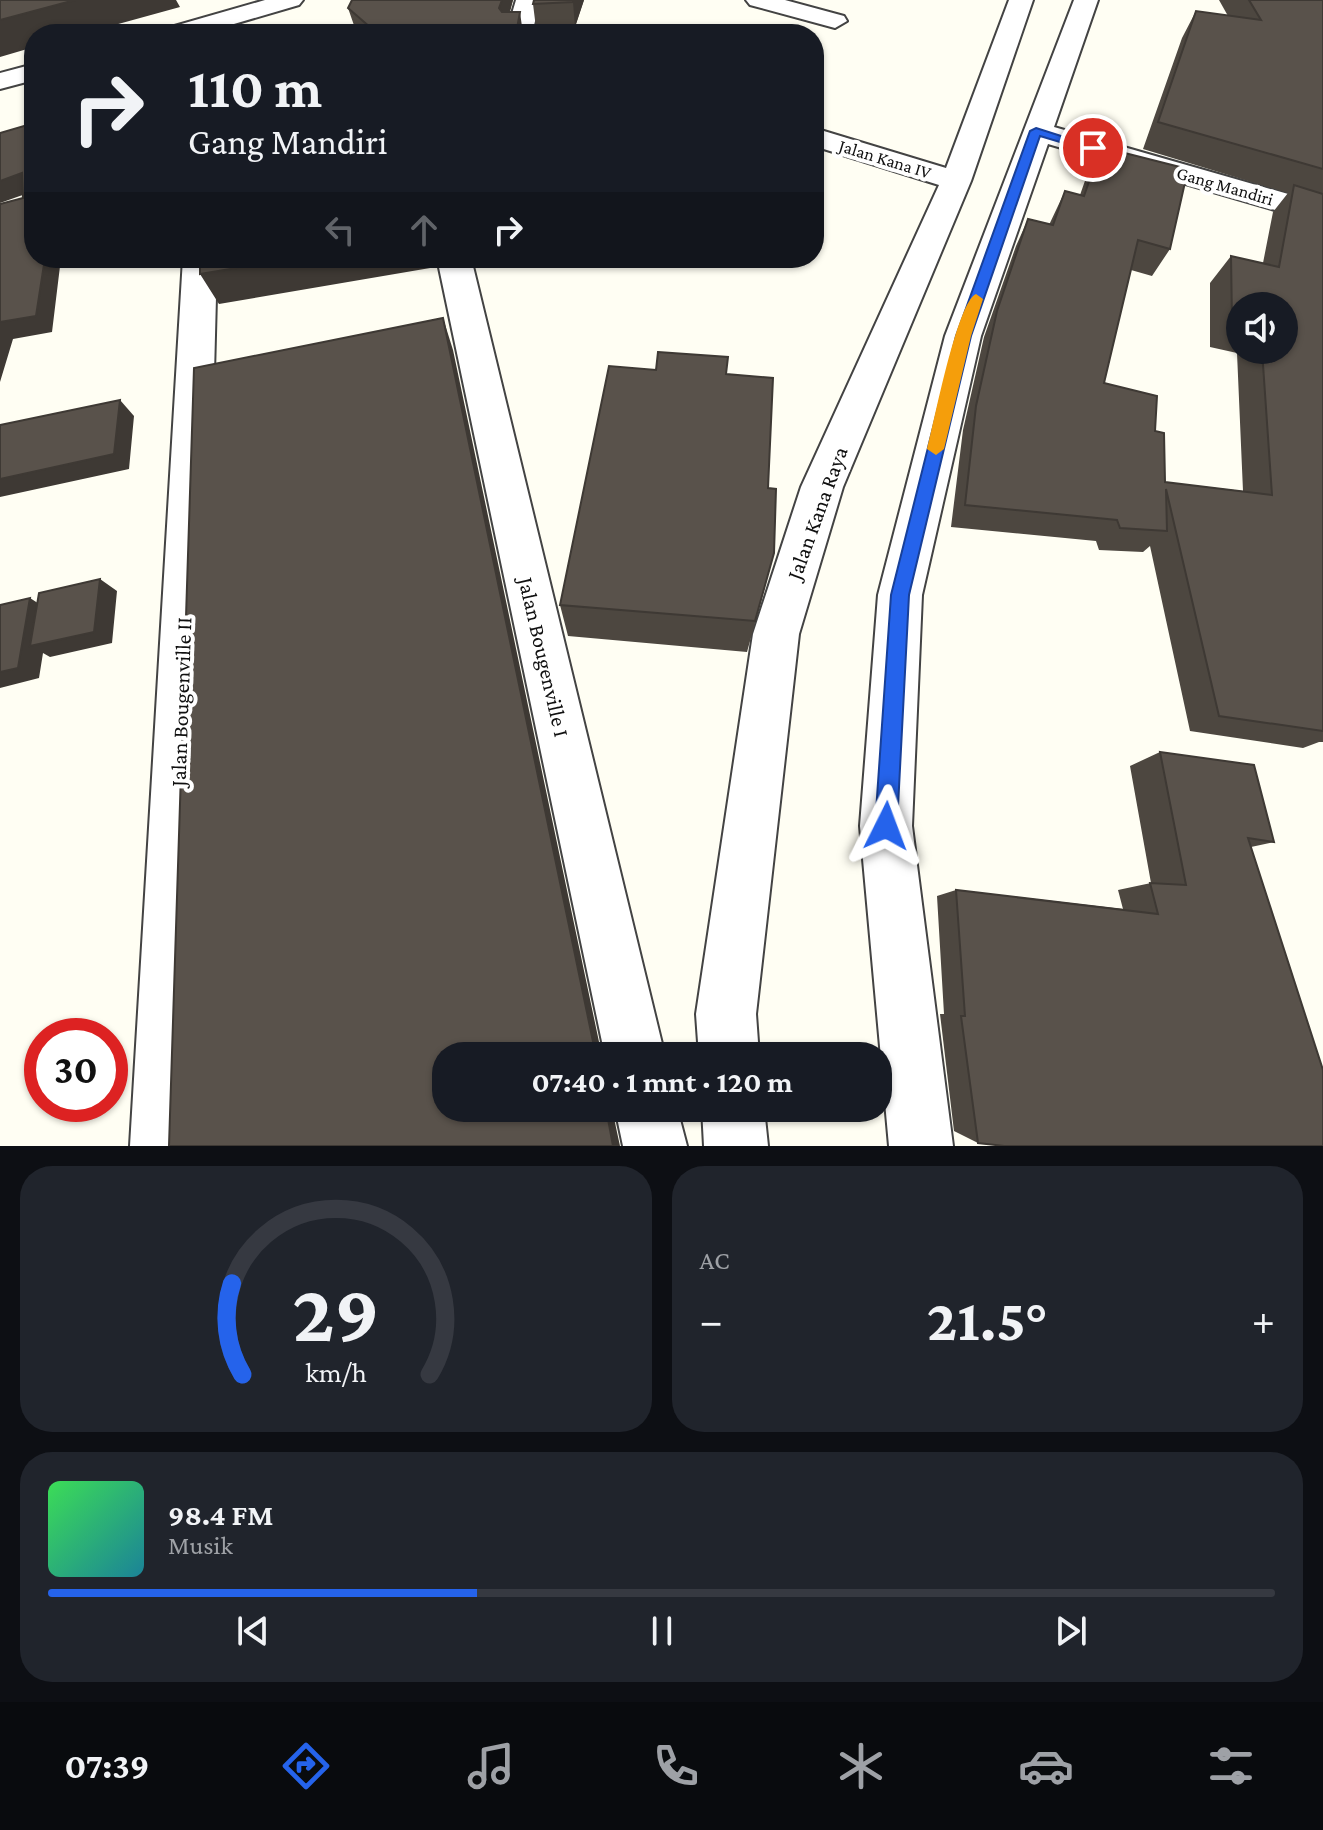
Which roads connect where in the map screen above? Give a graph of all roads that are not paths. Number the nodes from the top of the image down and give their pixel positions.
1 (291, 0) edge
2 (528, 0) edge
3 (758, 0) edge
4 (849, 0) edge
5 (1021, 0) edge
6 (1086, 0) edge
7 (208, 24) edge
8 (522, 24) edge
9 (810, 24) edge
10 (824, 30) edge
11 (24, 75) edge
12 (0, 81) edge
13 (1036, 131) junction
14 (824, 140) edge
15 (956, 181) junction
16 (1323, 214) edge
17 (200, 268) edge
18 (456, 268) edge
19 (632, 1042) edge
20 (728, 1042) edge
21 (649, 1122) edge
22 (734, 1122) edge
23 (162, 1146) edge
24 (655, 1146) edge
25 (736, 1146) edge
26 (921, 1146) edge

1 - 7 street
2 - 8 street
3 - 9 street
4 - 10 street
5 - 15 street, Jalan Kana Raya
6 - 13 street
11 - 12 street
13 - 16 street, Gang Mandiri
13 - 26 street
14 - 15 street, Jalan Kana IV
15 - 20 street, Jalan Kana Raya
17 - 23 street, Jalan Bougenville II
18 - 19 street, Jalan Bougenville I
21 - 24 street
22 - 25 street

